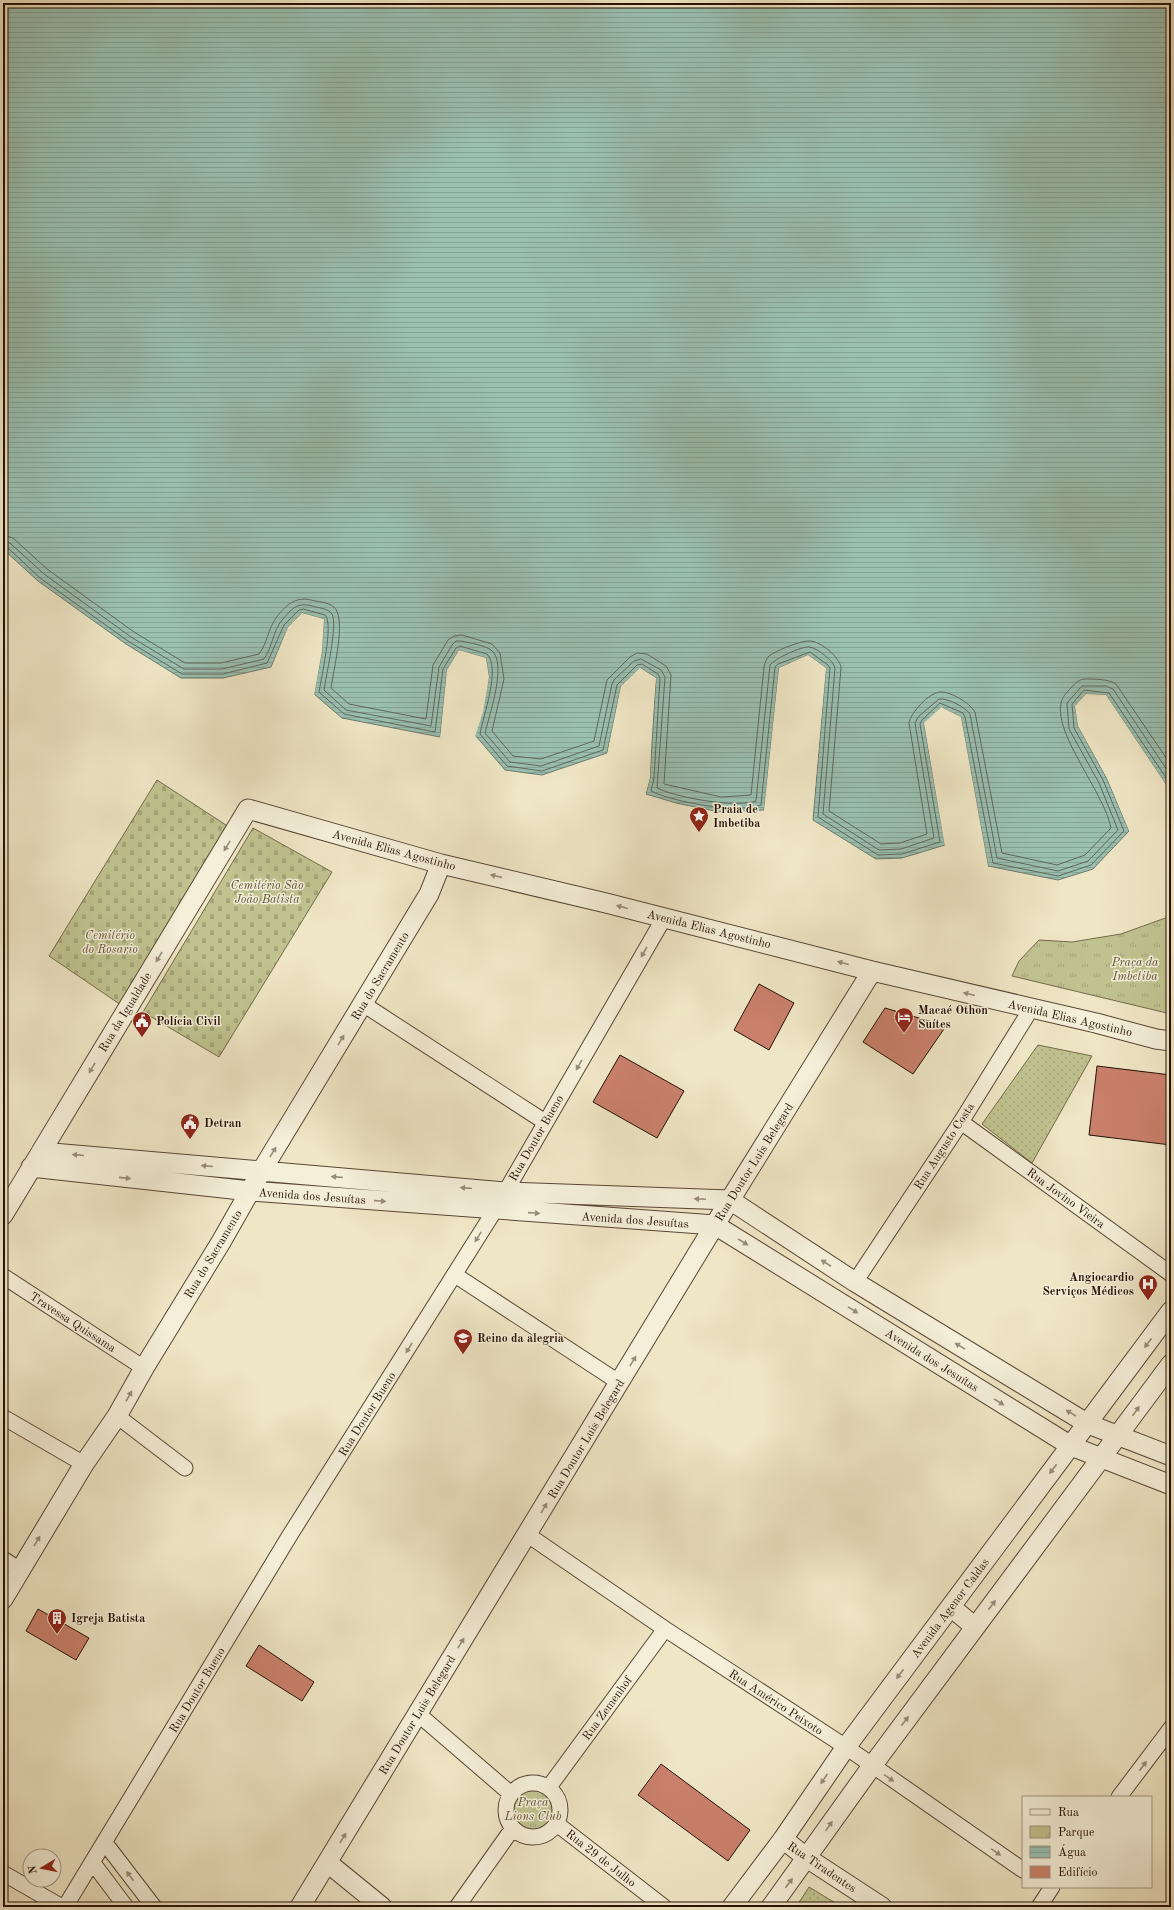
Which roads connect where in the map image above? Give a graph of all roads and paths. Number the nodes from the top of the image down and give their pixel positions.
1 (248, 809) joint
2 (441, 864) junction
3 (664, 918) junction
4 (872, 971) junction
5 (363, 1004) junction
6 (1031, 1009) junction
7 (1171, 1041) edge
8 (546, 1122) junction
9 (961, 1122) junction
10 (36, 1160) junction
11 (262, 1170) junction
12 (250, 1191) junction
13 (505, 1192) junction
14 (730, 1200) junction
15 (495, 1210) junction
16 (3, 1215) edge
17 (715, 1225) junction
18 (1171, 1274) edge
19 (455, 1275) junction
20 (3, 1276) edge
21 (855, 1282) junction
22 (1171, 1311) edge
23 (1171, 1364) edge
24 (144, 1368) junction
25 (620, 1383) junction
26 (117, 1416) junction
27 (3, 1417) edge
28 (1088, 1424) junction
29 (1119, 1435) junction
30 (1070, 1446) junction
31 (1171, 1456) edge
32 (1102, 1458) junction
33 (84, 1464) junction
34 (185, 1468) dead end
35 (1171, 1485) edge
36 (528, 1535) junction
37 (3, 1559) edge
38 (20, 1570) junction
39 (3, 1599) edge
40 (951, 1607) junction
41 (975, 1627) junction
42 (664, 1629) junction
43 (418, 1713) junction
44 (1171, 1728) edge
45 (846, 1748) junction
46 (872, 1766) junction
47 (549, 1787) junction
48 (510, 1794) junction
49 (1120, 1796) edge
50 (557, 1824) junction
51 (513, 1828) junction
52 (783, 1839) junction
53 (105, 1843) junction
54 (807, 1858) junction
55 (93, 1863) junction
56 (328, 1863) junction
57 (1022, 1869) edge
58 (3, 1873) edge
59 (1050, 1888) edge
60 (62, 1907) edge
61 (65, 1907) edge
62 (126, 1907) edge
63 (154, 1907) edge
64 (300, 1907) edge
65 (382, 1907) edge
66 (457, 1907) edge
67 (664, 1907) edge
68 (732, 1907) edge
69 (771, 1907) edge
70 (882, 1907) edge
71 (1038, 1907) edge

1 - 2 street, Avenida Elias Agostinho
1 -> 10 street, Rua da Igualdade
3 -> 2 street, Avenida Elias Agostinho
2 - 5 street, Rua do Sacramento
4 -> 3 street, Avenida Elias Agostinho
3 -> 8 street, Rua Doutor Bueno
6 -> 4 street, Avenida Elias Agostinho
4 - 14 street, Rua Doutor Luis Belegard
5 - 8 street
11 -> 5 street, Rua do Sacramento
6 - 7 street, Avenida Elias Agostinho
6 - 9 street, Rua Augusto Costa
8 - 13 street, Rua Doutor Bueno
9 - 18 street, Rua Jovino Vieira
9 - 21 street, Rua Augusto Costa
11 -> 10 street, Avenida dos Jesuítas
10 -> 12 street, Avenida dos Jesuítas
10 - 16 street, Rua da Igualdade
11 - 12 street, Rua do Sacramento
13 -> 11 street, Avenida dos Jesuítas
12 -> 15 street, Avenida dos Jesuítas
12 - 24 street, Rua do Sacramento
14 -> 13 street, Avenida dos Jesuítas
13 - 15 street, Rua Doutor Bueno
14 - 17 street, Rua Doutor Luis Belegard
21 -> 14 street
15 -> 17 street, Avenida dos Jesuítas
15 -> 19 street, Rua Doutor Bueno
25 -> 17 street, Rua Doutor Luis Belegard
17 -> 30 street, Avenida dos Jesuítas
19 - 25 street
19 -> 53 street, Rua Doutor Bueno
20 - 24 street, Travessa Quissama
28 -> 21 street
22 -> 28 street, Avenida Agenor Caldas
29 -> 23 street
26 -> 24 street, Rua do Sacramento
36 -> 25 street, Rua Doutor Luis Belegard
26 - 33 street, Rua do Sacramento
26 - 34 street
27 - 33 street
28 - 29 street
28 - 30 street, Avenida Agenor Caldas
29 - 31 street
29 - 32 street
30 - 32 street, Avenida dos Jesuítas
30 -> 40 street, Avenida Agenor Caldas
32 - 35 street, Avenida dos Jesuítas
41 -> 32 street
38 -> 33 street, Rua do Sacramento
36 - 42 street, Rua Américo Peixoto
43 -> 36 street, Rua Doutor Luis Belegard
37 - 38 street
38 - 39 street, Rua do Sacramento
40 - 41 street
40 -> 45 street, Avenida Agenor Caldas
46 -> 41 street
42 - 45 street, Rua Américo Peixoto
42 - 47 street, Rua Zemenhof
43 - 48 street
56 -> 43 street, Rua Doutor Luis Belegard
49 -> 44 street
45 - 46 street, Rua Américo Peixoto
45 -> 52 street, Avenida Agenor Caldas
54 -> 46 street
46 -> 57 street, Rua Américo Peixoto
47 - 48 street
47 - 50 street
48 - 51 street
50 - 51 street
50 - 67 street, Rua 29 de Julho
51 - 66 street
52 - 54 street, Rua Tiradentes
52 - 68 street, Avenida Agenor Caldas
53 - 55 street, Rua Doutor Bueno
63 -> 53 street
69 -> 54 street
54 - 70 street, Rua Tiradentes
55 - 61 street, Rua Doutor Bueno
55 - 62 street
56 - 64 street, Rua Doutor Luis Belegard
56 - 65 street
58 - 60 street
59 - 71 street

